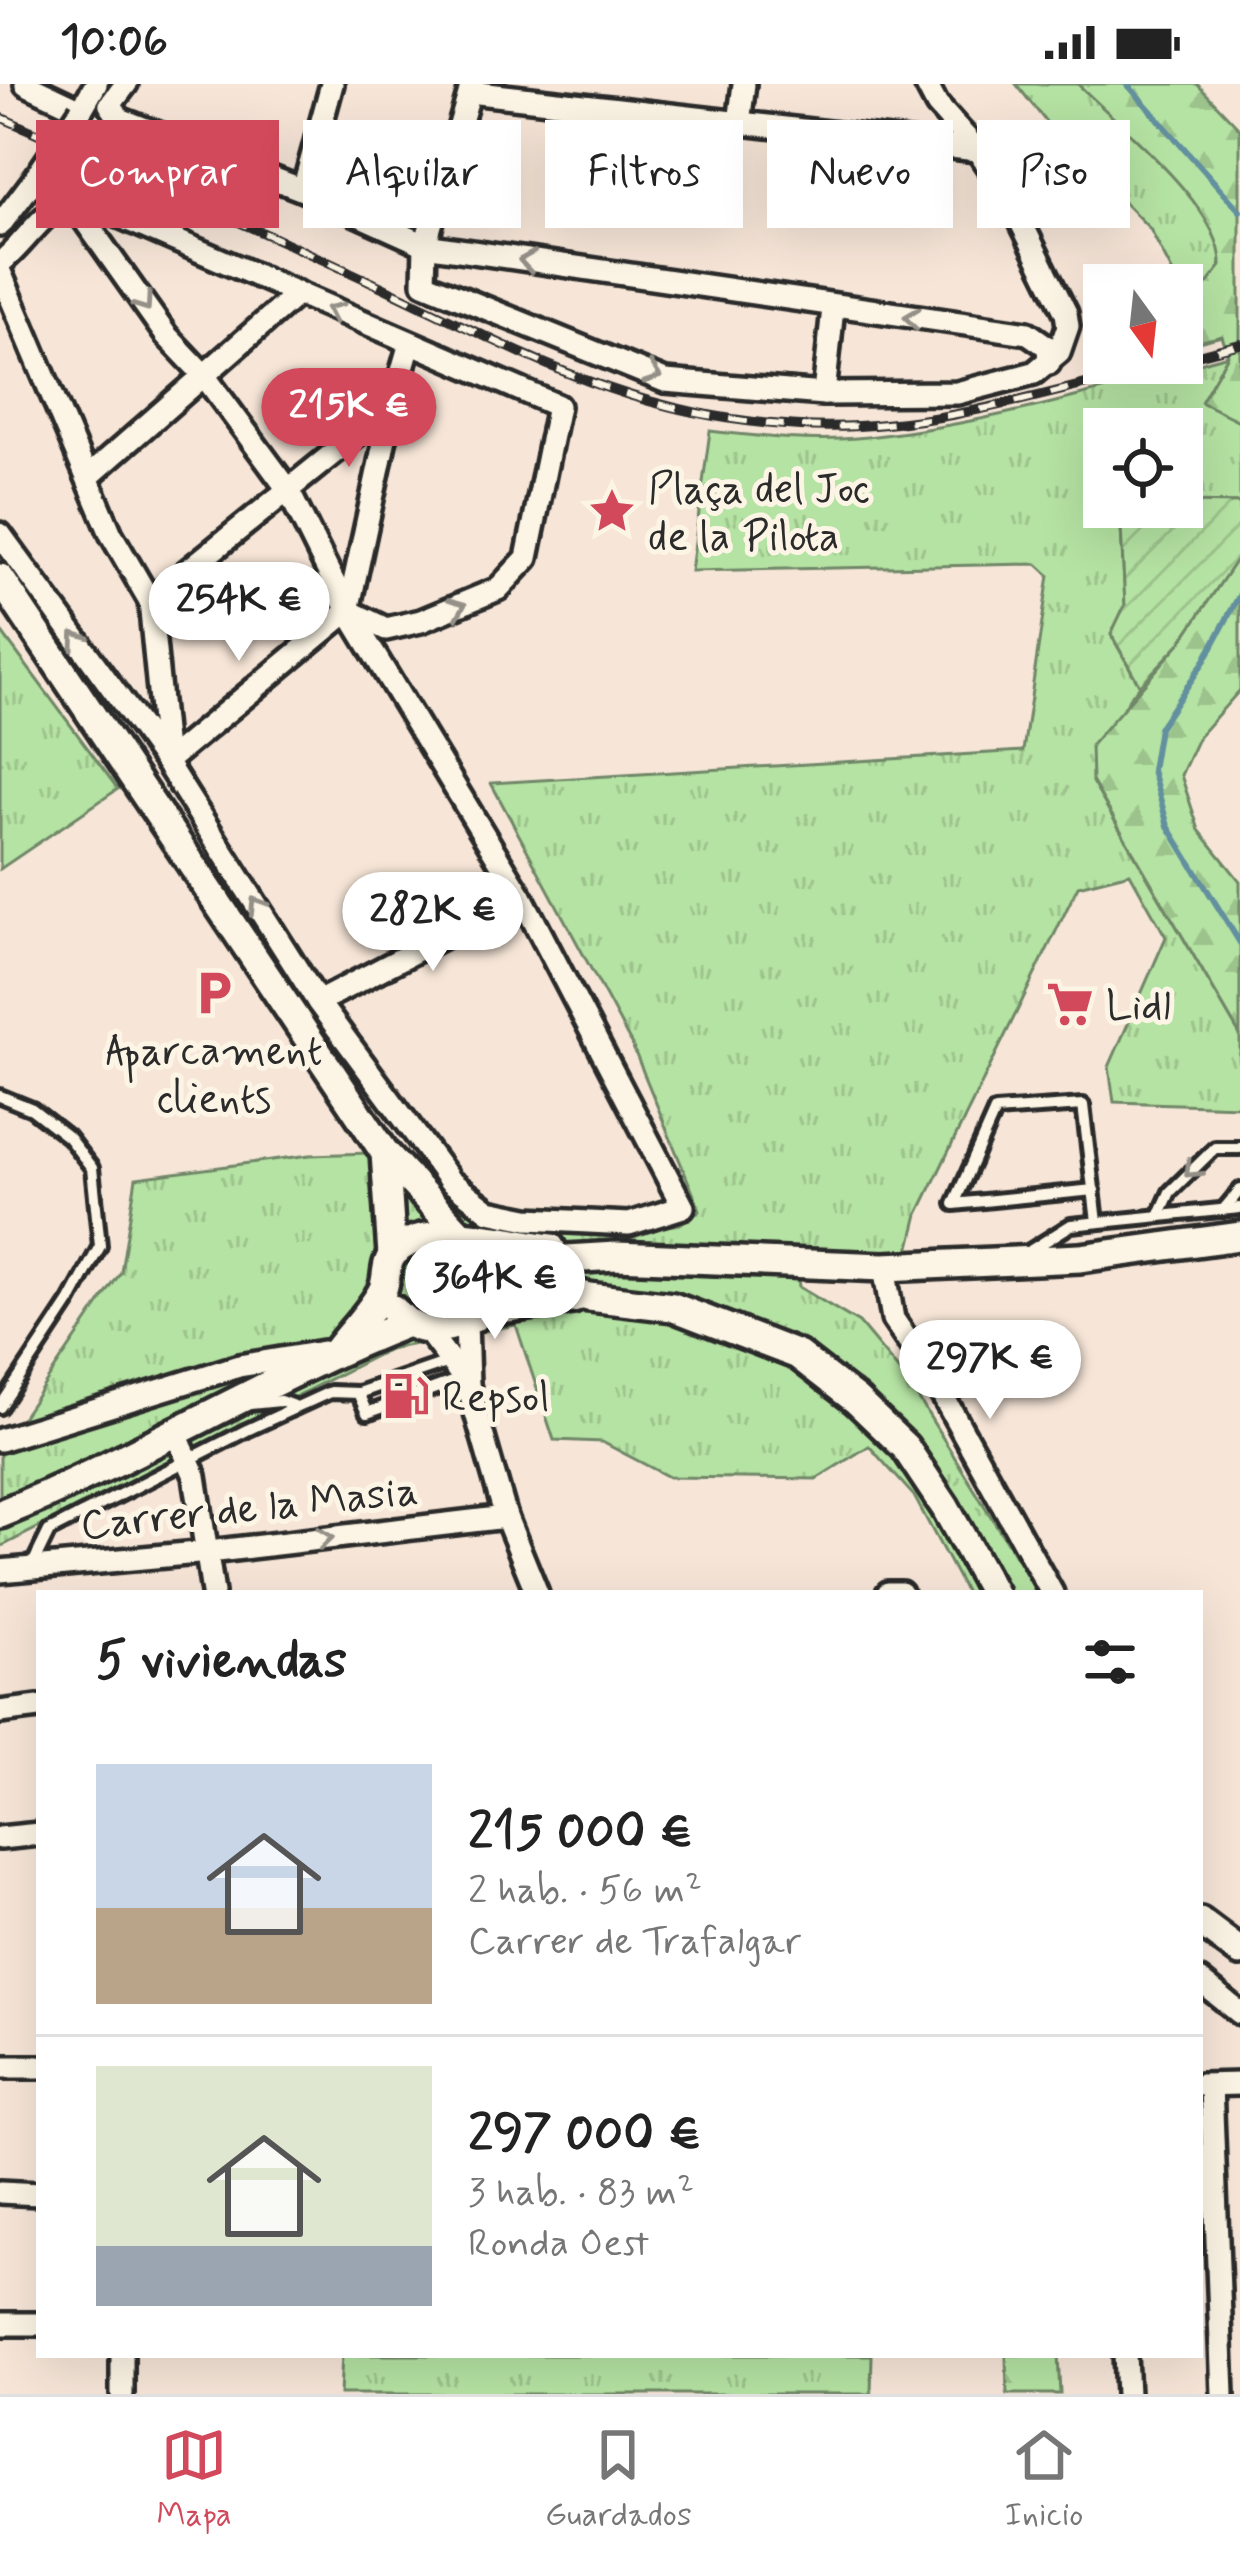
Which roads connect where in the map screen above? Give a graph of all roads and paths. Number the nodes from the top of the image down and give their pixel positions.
1 (26, 84) edge
2 (96, 84) edge
3 (126, 84) edge
4 (332, 84) edge
5 (745, 84) edge
6 (926, 84) edge
7 (471, 88) edge
8 (81, 110) junction
9 (322, 120) edge
10 (716, 120) edge
11 (739, 120) edge
12 (743, 123) edge
13 (977, 150) edge
14 (977, 151) edge
15 (303, 190) edge
16 (5, 220) edge
17 (36, 227) edge
18 (90, 228) edge
19 (151, 228) edge
20 (387, 228) edge
21 (1024, 228) edge
22 (425, 245) junction
23 (0, 248) edge
24 (0, 268) edge
25 (1054, 288) junction
26 (298, 293) junction
27 (833, 308) junction
28 (1028, 333) junction
29 (410, 343) junction
30 (1049, 363) junction
31 (203, 374) junction
32 (824, 394) junction
33 (392, 406) junction
34 (89, 476) junction
35 (287, 488) junction
36 (0, 534) edge
37 (0, 578) edge
38 (150, 601) junction
39 (348, 611) junction
40 (171, 768) junction
41 (170, 828) junction
42 (521, 896) junction
43 (318, 1002) junction
44 (0, 1096) edge
45 (394, 1105) junction
46 (366, 1120) junction
47 (1240, 1148) edge
48 (385, 1153) junction
49 (1094, 1190) junction
50 (1240, 1190) edge
51 (1240, 1208) edge
52 (1222, 1210) junction
53 (1159, 1216) junction
54 (1097, 1222) junction
55 (467, 1236) junction
56 (1240, 1236) edge
57 (392, 1255) junction
58 (616, 1256) junction
59 (1014, 1261) junction
60 (884, 1268) junction
61 (504, 1270) junction
62 (383, 1288) junction
63 (589, 1297) junction
64 (476, 1316) junction
65 (416, 1326) junction
66 (337, 1350) junction
67 (461, 1375) junction
68 (330, 1391) junction
69 (358, 1393) junction
70 (0, 1407) edge
71 (229, 1407) junction
72 (297, 1407) junction
73 (0, 1440) edge
74 (182, 1447) junction
75 (45, 1496) junction
76 (0, 1514) edge
77 (506, 1517) junction
78 (0, 1533) edge
79 (209, 1552) junction
80 (30, 1569) junction
81 (0, 1571) edge
82 (213, 1590) edge
83 (536, 1590) edge
84 (990, 1590) edge
85 (1050, 1590) edge
86 (36, 1707) edge
87 (0, 1712) edge
88 (36, 1834) edge
89 (0, 1838) edge
90 (1203, 1924) edge
91 (1240, 1952) edge
92 (1203, 1984) edge
93 (1240, 2012) edge
94 (0, 2066) edge
95 (36, 2067) edge
96 (1240, 2084) edge
97 (1206, 2086) edge
98 (0, 2192) edge
99 (36, 2194) edge
100 (0, 2324) edge
101 (36, 2324) edge
102 (122, 2358) edge
103 (1125, 2358) edge
104 (122, 2394) edge
105 (1127, 2394) edge
106 (1223, 2394) edge

1 - 8 street
2 - 8 street
3 - 15 street
4 - 9 street
5 - 11 street
6 - 13 street
7 - 10 street
7 - 22 street
8 - 16 street, bridge
12 - 14 street
16 - 23 street
17 - 24 street
18 -> 31 street
19 - 26 street
20 - 22 street
21 - 25 street
27 -> 22 street
22 -> 32 street
24 - 34 street
25 - 28 street
25 - 30 street
29 -> 26 street
26 - 31 street
28 -> 27 street
27 - 32 street
28 - 30 street
29 - 33 street
39 -> 29 street
30 - 32 street
31 - 34 street
31 - 35 street
33 - 35 street
33 - 39 street
34 - 38 street
35 - 38 street
35 - 39 street
40 -> 36 street
37 - 41 street
38 - 40 street
39 - 40 street
39 - 42 street
40 - 41 street
43 -> 40 street
41 - 46 street
42 - 43 street
42 - 45 street
43 - 45 street
44 - 70 lane
45 - 46 street
46 - 48 street
47 -> 53 lane
48 - 55 street
48 - 57 street
49 - 49 lane
49 - 54 lane
50 - 52 lane
51 - 52 lane
52 - 53 lane
53 - 54 lane
54 - 59 lane
55 - 57 street
55 - 58 street
55 - 61 street
56 - 59 street
57 - 62 street
58 - 60 street
58 - 61 street
59 - 60 street
60 - 85 street
61 - 63 street
61 - 64 street
62 - 65 street
62 - 66 street
63 - 64 street
63 - 84 street
64 - 65 street
64 - 67 street
65 - 66 street
65 - 67 street
66 - 68 lane
66 - 71 street
66 - 73 street
67 - 69 lane
67 - 69 lane
67 - 77 street
68 - 69 lane
68 - 72 lane
71 - 72 lane
71 - 74 street
72 - 74 lane
74 - 75 street
74 - 79 street
74 - 80 lane
75 - 76 street
75 - 78 street
79 -> 77 street, Carrer de la Masia
77 - 83 street
79 - 80 street, Carrer de la Masia
79 - 82 street
80 - 81 street, Carrer de la Masia
86 - 87 street
88 - 89 street
90 - 91 street
92 - 93 street
94 - 95 street
96 - 97 street
97 - 106 street
98 - 99 street
100 - 101 street
102 - 104 street
103 - 105 street

